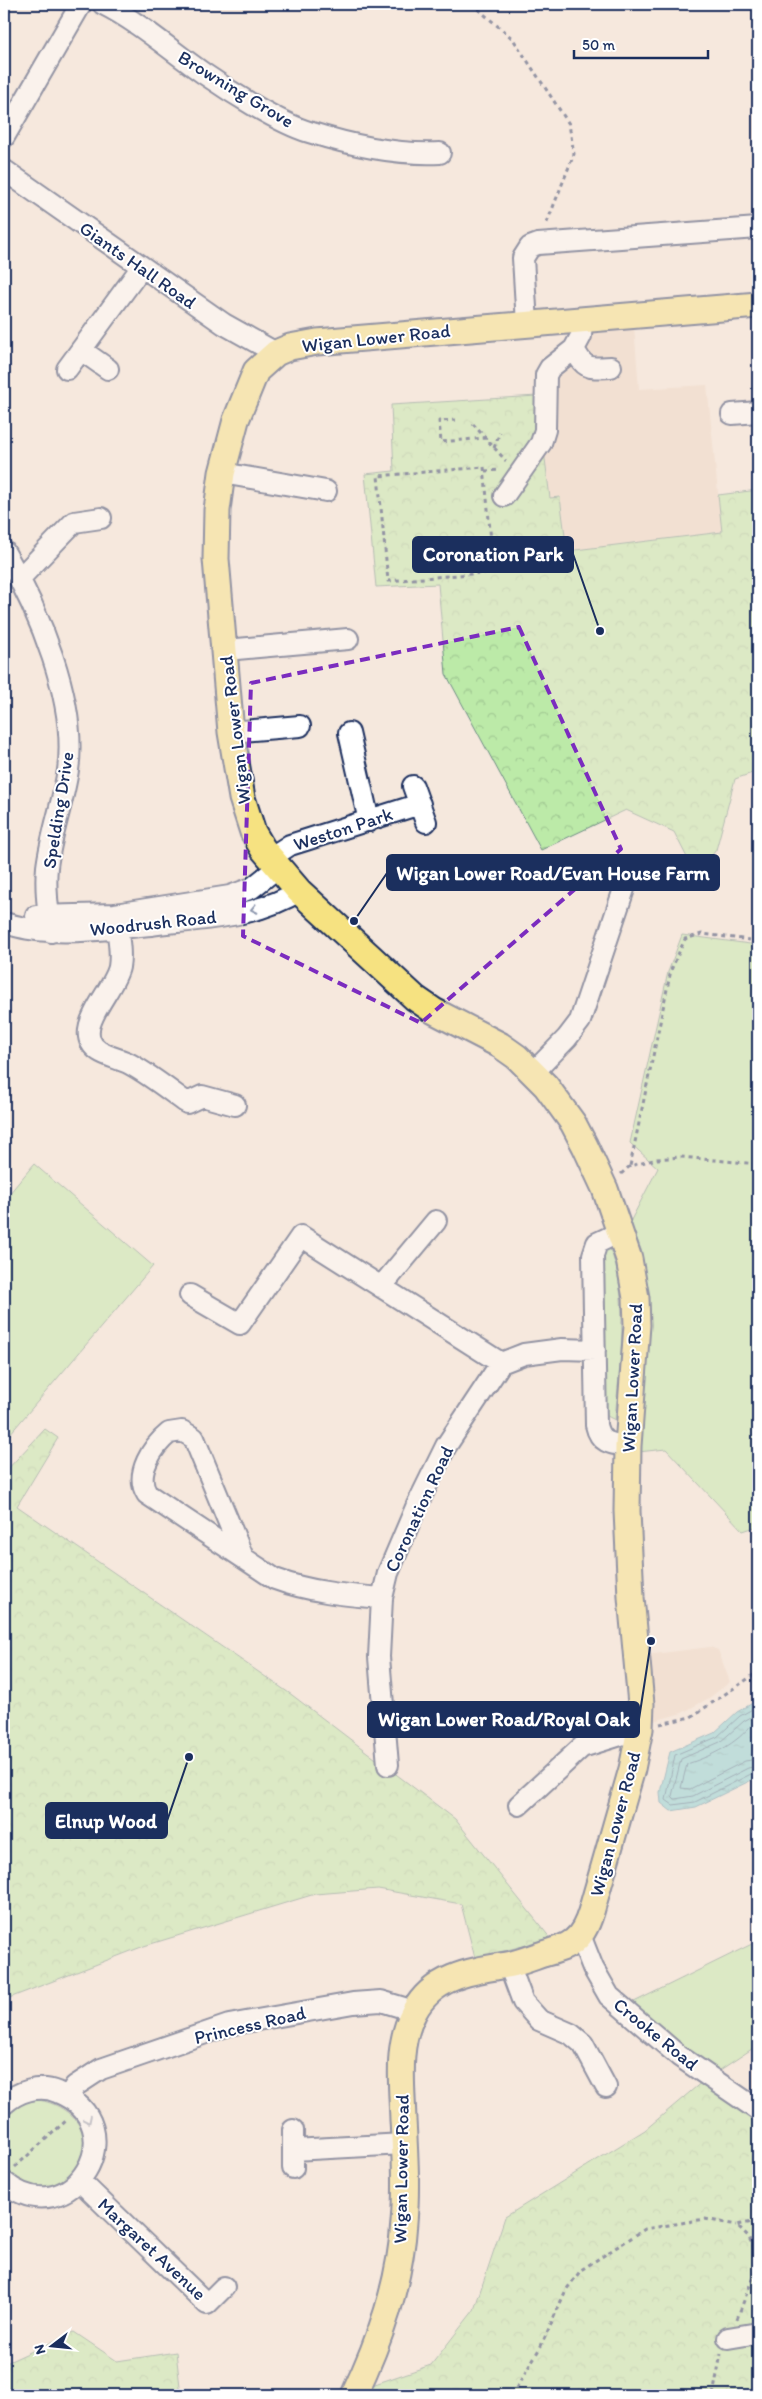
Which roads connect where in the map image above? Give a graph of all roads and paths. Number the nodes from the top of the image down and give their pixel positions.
1 (81, 4) edge
2 (472, 4) edge
3 (115, 7) edge
4 (4, 137) edge
5 (440, 152) dead end
6 (4, 170) edge
7 (758, 228) edge
8 (538, 244) junction
9 (141, 268) junction
10 (758, 305) edge
11 (582, 319) junction
12 (527, 324) junction
13 (574, 349) junction
14 (81, 350) junction
15 (276, 353) junction
16 (611, 367) dead end
17 (68, 368) dead end
18 (108, 369) dead end
19 (758, 412) edge
20 (732, 414) dead end
21 (456, 420) dead end
22 (473, 424) dead end
23 (500, 432) dead end
24 (485, 438) junction
25 (494, 448) junction
26 (507, 462) dead end
27 (222, 473) junction
28 (326, 490) dead end
29 (504, 496) dead end
30 (101, 518) dead end
31 (4, 551) edge
32 (494, 572) joint
33 (20, 578) junction
34 (348, 639) dead end
35 (226, 650) junction
36 (300, 726) dead end
37 (231, 732) junction
38 (350, 733) dead end
39 (420, 804) dead end
40 (369, 821) junction
41 (273, 863) junction
42 (299, 891) junction
43 (615, 896) dead end
44 (4, 916) edge
45 (116, 921) junction
46 (4, 923) edge
47 (50, 924) junction
48 (758, 941) edge
49 (534, 1072) junction
50 (235, 1105) dead end
51 (758, 1164) edge
52 (436, 1221) dead end
53 (620, 1232) junction
54 (381, 1287) junction
55 (190, 1295) dead end
56 (596, 1350) junction
57 (501, 1363) junction
58 (628, 1446) junction
59 (243, 1557) junction
60 (382, 1598) junction
61 (758, 1672) edge
62 (640, 1729) junction
63 (388, 1765) dead end
64 (520, 1805) dead end
65 (580, 1934) junction
66 (509, 1964) junction
67 (414, 2011) junction
68 (606, 2088) dead end
69 (75, 2102) junction
70 (4, 2104) edge
71 (758, 2110) edge
72 (404, 2144) junction
73 (293, 2149) dead end
74 (80, 2181) junction
75 (7, 2185) edge
76 (758, 2221) edge
77 (737, 2225) junction
78 (758, 2255) edge
79 (224, 2287) dead end
80 (758, 2333) edge
81 (728, 2338) dead end
82 (354, 2395) edge
83 (512, 2395) edge

1 - 4 street
2 - 8 path
3 - 5 street, Browning Grove
6 - 9 street, Giants Hall Road
7 - 8 street
8 - 12 street
9 - 14 street
9 - 15 street, Giants Hall Road
10 - 11 main road, Wigan Lower Road
11 - 12 main road, Wigan Lower Road
11 - 13 street
12 - 15 main road, Wigan Lower Road
13 - 16 street
13 - 29 street
14 - 17 street
14 - 18 street
15 - 27 main road, Wigan Lower Road
19 - 20 street
21 - 24 path
22 - 24 path
23 - 25 path
24 - 25 path
25 - 26 path
27 - 28 street
27 - 35 main road, Wigan Lower Road
30 - 33 street
31 - 33 street, Spelding Drive
32 - 32 path
33 - 47 street, Spelding Drive
34 - 35 street
35 - 37 main road, Wigan Lower Road
36 - 37 street
37 - 41 main road, Wigan Lower Road
38 - 40 street
39 - 40 street, Weston Park
40 - 41 street, Weston Park
41 - 42 main road, Wigan Lower Road
41 - 45 street, Woodrush Road
42 -> 45 street, Woodrush Road
42 - 49 main road, Wigan Lower Road
43 - 49 street
44 - 47 street, Woodrush Road
45 - 47 street, Woodrush Road
45 - 50 street
46 - 47 street, Woodrush Road
48 - 51 path
49 - 53 main road, Wigan Lower Road
52 - 54 street
53 - 56 street
53 - 58 main road, Wigan Lower Road
54 - 55 street
54 - 57 street
56 - 57 street
56 - 58 street
57 - 60 street, Coronation Road
58 - 62 main road, Wigan Lower Road
59 - 59 street
59 - 60 street
60 - 63 street, Coronation Road
61 - 62 path
62 - 64 street
62 - 65 main road, Wigan Lower Road
65 - 66 main road, Wigan Lower Road
65 - 71 street, Crooke Road
66 - 67 main road, Wigan Lower Road
66 - 68 street
67 - 69 street, Princess Road
67 - 72 main road, Wigan Lower Road
69 - 70 street
69 -> 74 street
69 - 75 path
72 - 73 street
72 - 82 main road, Wigan Lower Road
74 - 75 street
74 - 79 street, Margaret Avenue
76 - 77 path
77 - 78 path
77 - 83 path
80 - 81 street

